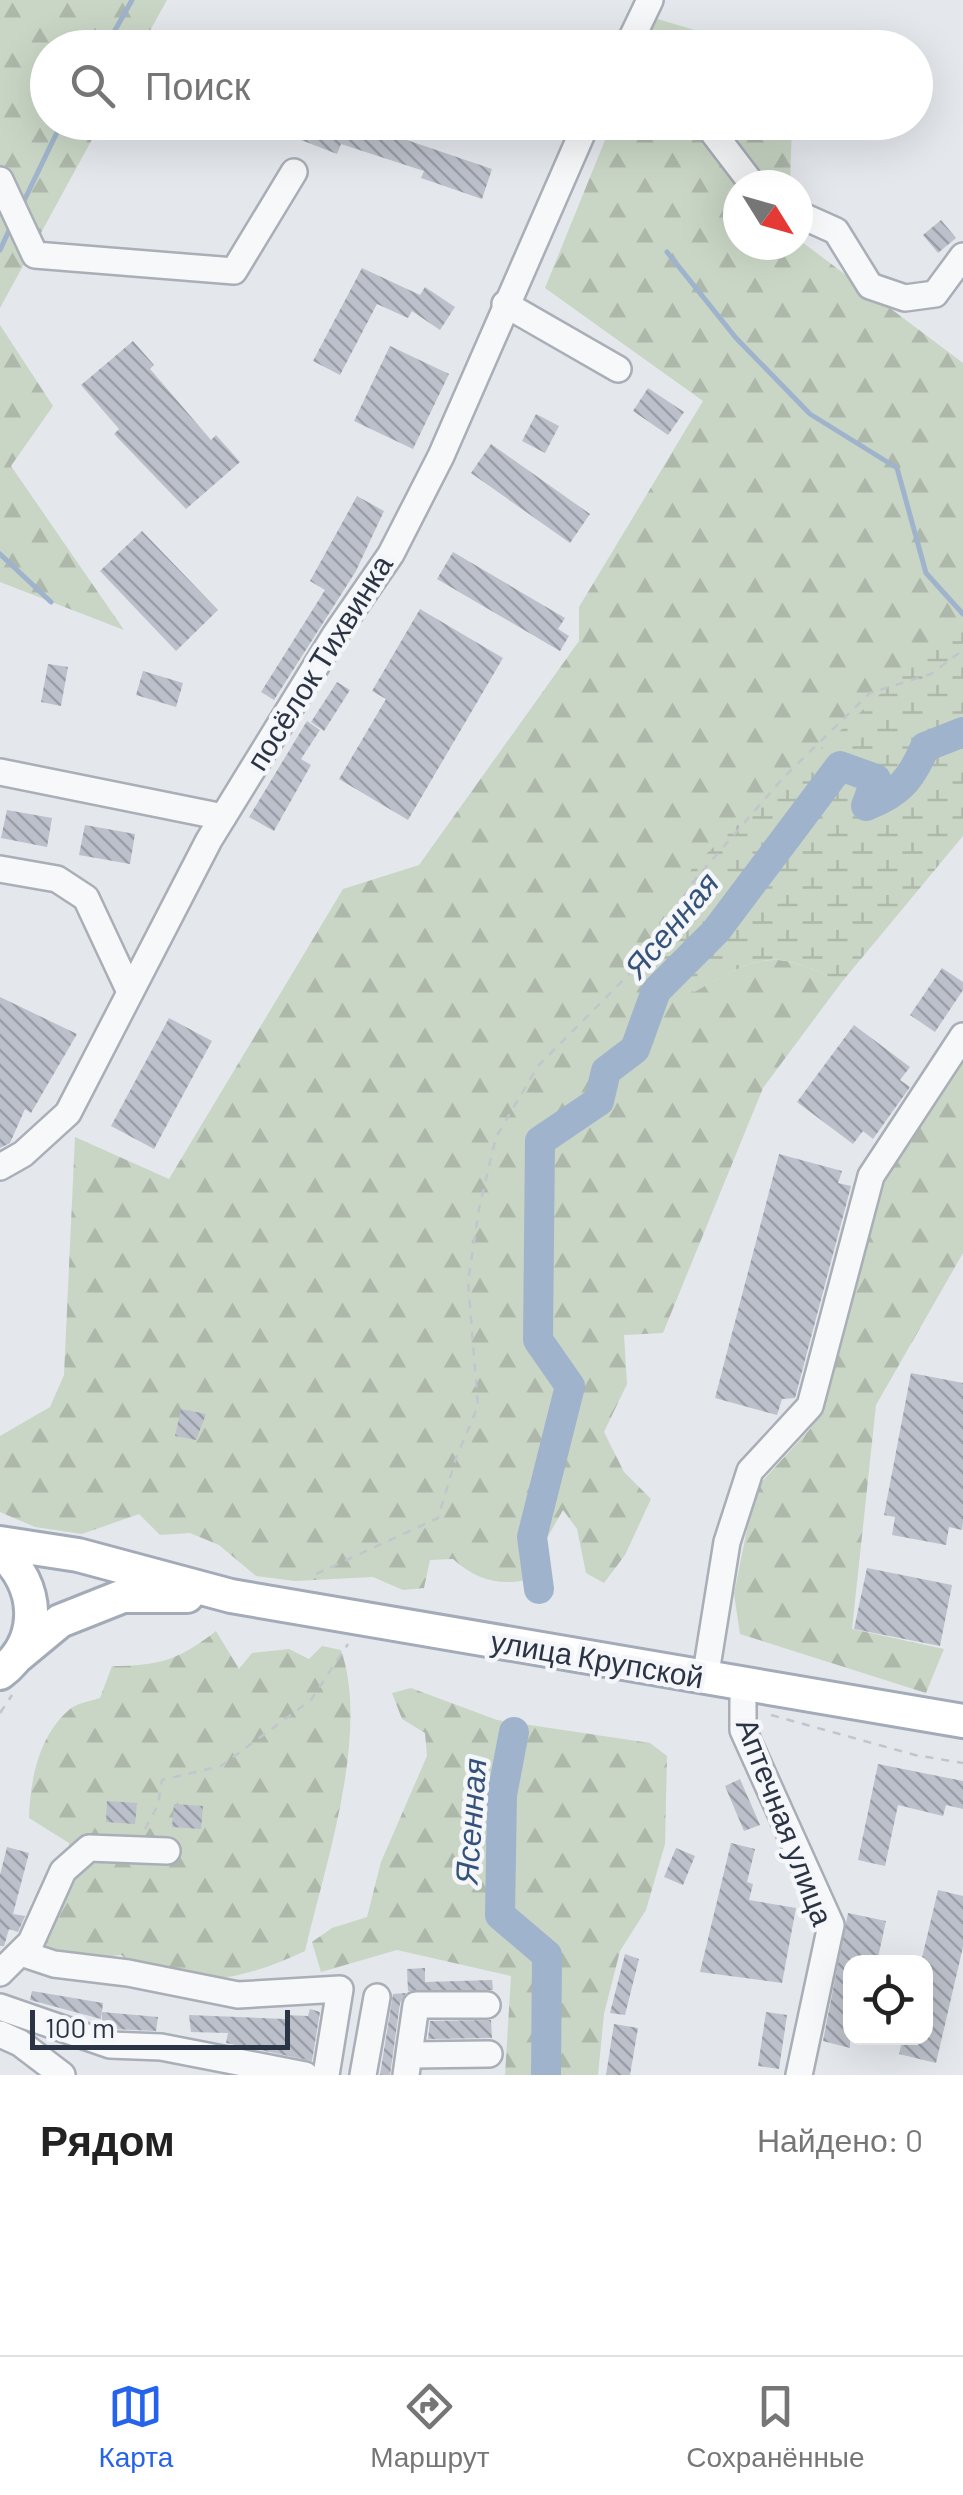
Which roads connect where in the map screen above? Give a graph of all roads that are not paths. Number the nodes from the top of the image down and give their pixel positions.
1 (650, 0) edge
2 (636, 30) edge
3 (579, 140) edge
4 (719, 140) edge
5 (742, 170) edge
6 (294, 172) dead end
7 (0, 180) edge
8 (813, 221) edge
9 (963, 256) edge
10 (505, 304) junction
11 (618, 369) dead end
12 (0, 772) edge
13 (223, 817) junction
14 (0, 868) edge
15 (130, 992) junction
16 (963, 1036) edge
17 (0, 1167) edge
18 (0, 1544) edge
19 (0, 1551) edge
20 (231, 1596) junction
21 (13, 1671) edge
22 (705, 1679) junction
23 (742, 1696) junction
24 (963, 1721) edge
25 (166, 1851) dead end
26 (20, 1953) junction
27 (0, 1973) edge
28 (377, 1997) dead end
29 (487, 2004) dead end
30 (0, 2007) edge
31 (0, 2034) edge
32 (490, 2054) dead end
33 (183, 2064) edge
34 (408, 2065) edge
35 (218, 2068) edge
36 (807, 2071) edge
37 (269, 2073) edge
38 (62, 2075) edge
39 (305, 2075) edge
40 (326, 2075) edge
41 (363, 2075) edge

1 - 2 street
3 - 10 street, посёлок Тихвинка
4 - 5 street
6 - 7 street
8 - 9 street
10 - 11 street
10 - 13 street, посёлок Тихвинка
12 - 13 street
13 - 15 street, посёлок Тихвинка
14 - 15 street
15 - 17 street, посёлок Тихвинка
16 - 22 street
18 - 20 main road, улица Крупской
19 - 21 main road
20 - 21 main road, улица Крупской
20 - 22 main road, улица Крупской
22 - 23 main road, улица Крупской
23 - 24 main road, улица Крупской
23 - 36 street, Аптечная улица
25 - 26 street
26 - 27 street
26 - 40 street
28 - 41 street
29 - 34 street
30 - 33 street
31 - 38 street
32 - 34 street
33 - 35 street
35 - 37 street
37 - 39 street

